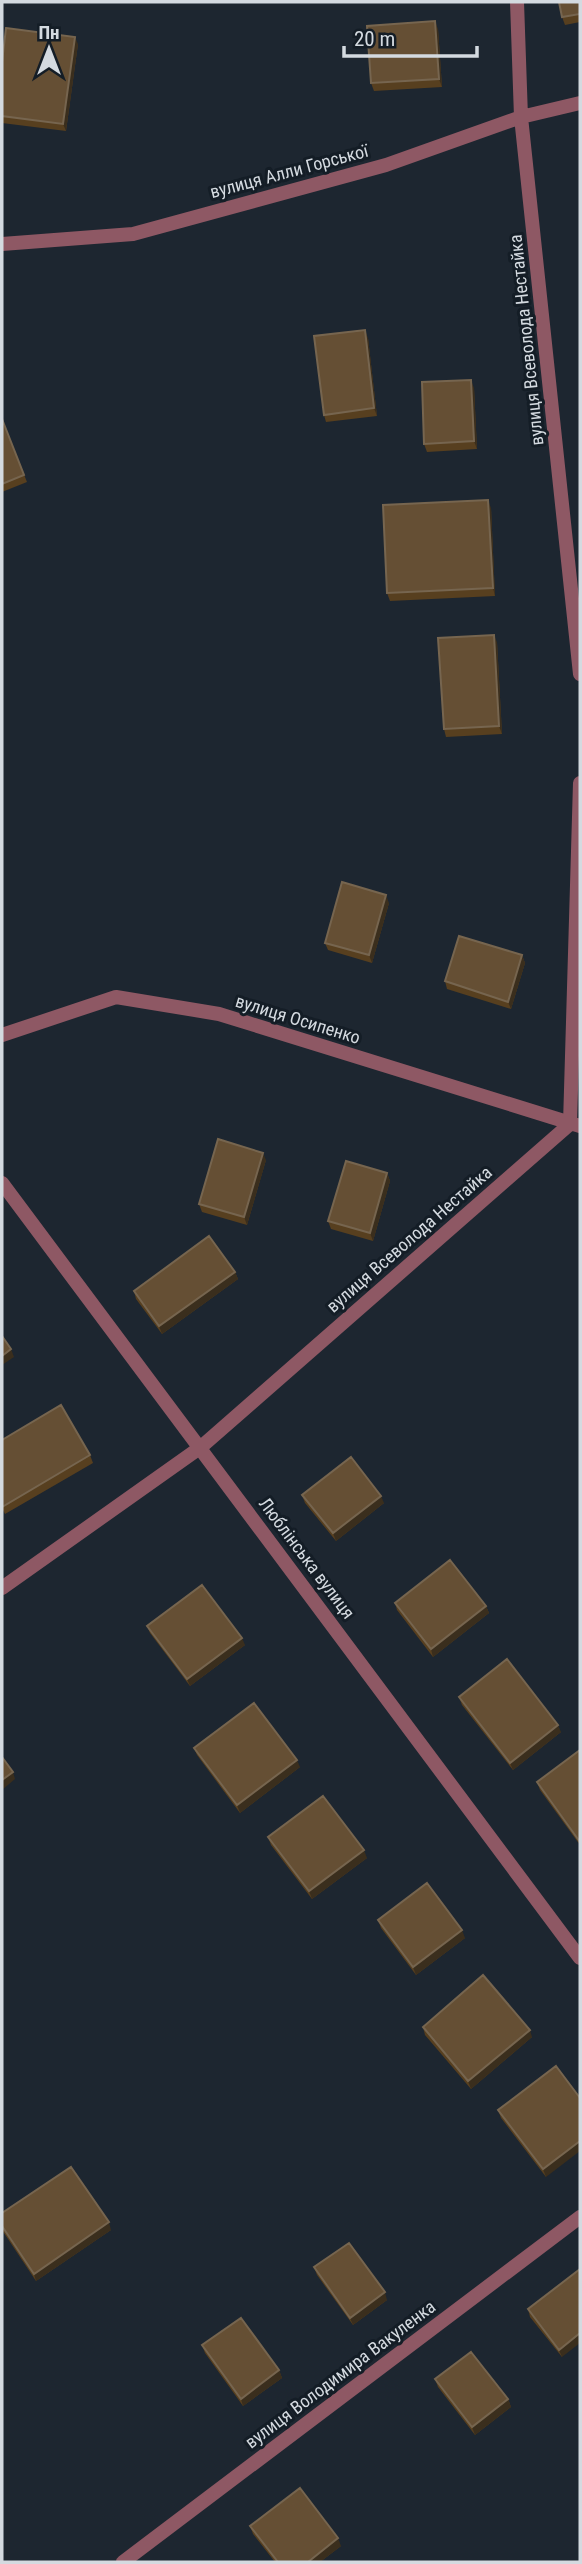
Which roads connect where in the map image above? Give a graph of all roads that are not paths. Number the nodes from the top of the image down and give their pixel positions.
1 (517, 2) edge
2 (580, 103) edge
3 (521, 117) junction
4 (2, 244) edge
5 (580, 674) edge
6 (580, 783) edge
7 (2, 1035) edge
8 (575, 1125) edge
9 (2, 1183) edge
10 (201, 1447) junction
11 (2, 1588) edge
12 (580, 1958) edge
13 (580, 2217) edge
14 (123, 2562) edge

1 - 3 street, вулиця Всеволода Нестайка
2 - 3 street, вулиця Алли Горської
3 - 4 street, вулиця Алли Горської
3 - 5 street, вулиця Всеволода Нестайка
6 - 8 street
7 - 8 street, вулиця Осипенко
8 - 10 street, вулиця Всеволода Нестайка
9 - 10 street, Люблінська вулиця
10 - 11 street, вулиця Всеволода Нестайка
10 - 12 street, Люблінська вулиця
13 - 14 street, вулиця Володимира Вакуленка

